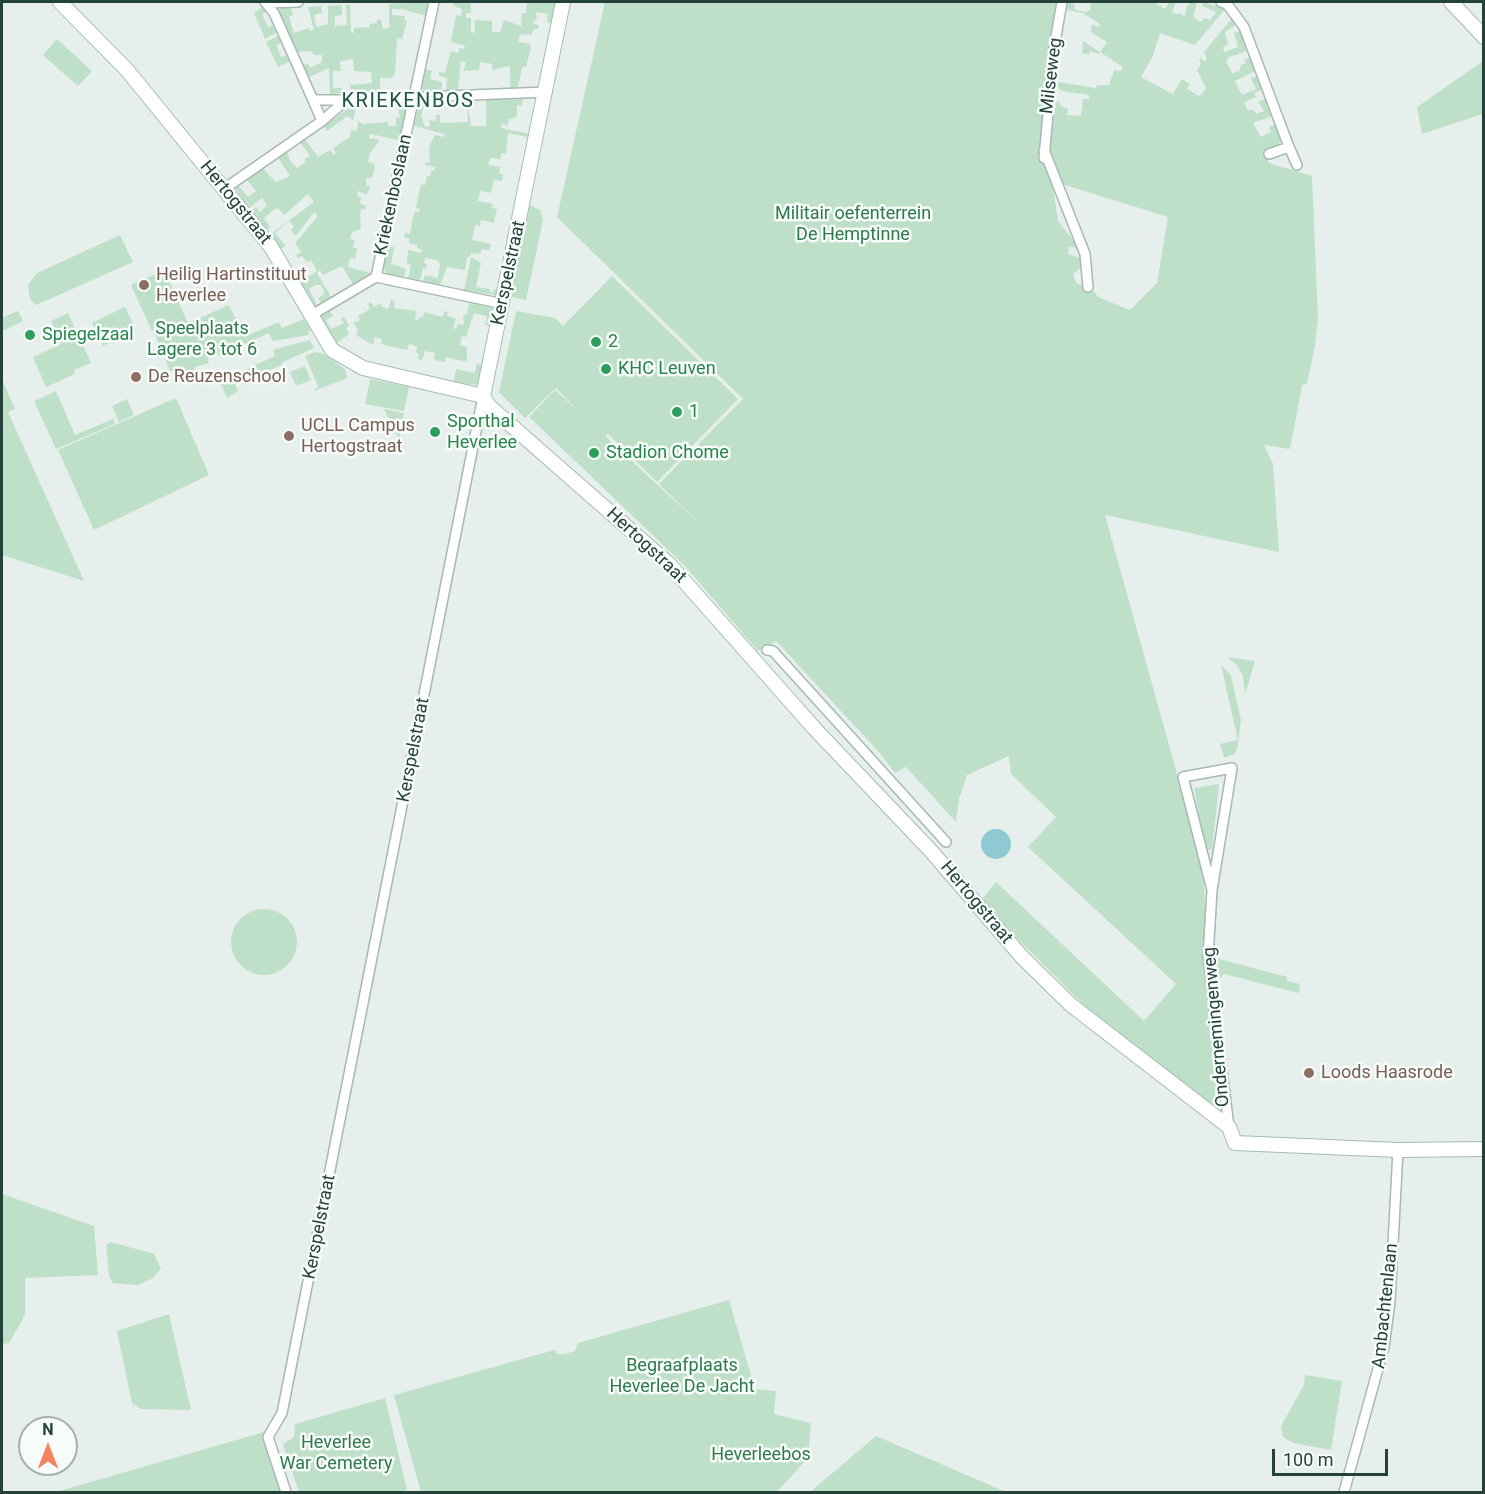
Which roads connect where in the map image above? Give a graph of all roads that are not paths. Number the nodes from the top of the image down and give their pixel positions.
1 (60, 2) edge
2 (267, 2) edge
3 (298, 2) edge
4 (435, 2) edge
5 (563, 2) edge
6 (1062, 2) edge
7 (1221, 2) edge
8 (1451, 2) edge
9 (1484, 37) edge
10 (547, 92) junction
11 (415, 97) junction
12 (313, 100) junction
13 (346, 100) junction
14 (322, 121) junction
15 (1290, 147) junction
16 (1269, 154) dead end
17 (1297, 165) dead end
18 (224, 189) junction
19 (376, 277) junction
20 (1088, 287) dead end
21 (502, 304) junction
22 (310, 316) junction
23 (483, 396) junction
24 (766, 650) dead end
25 (946, 842) dead end
26 (1212, 890) junction
27 (1229, 1126) junction
28 (1484, 1149) edge
29 (1398, 1150) junction
30 (286, 1492) edge
31 (1344, 1492) edge

1 - 18 street, Hertogstraat
2 - 3 street
2 - 12 street
4 - 11 street, Kriekenboslaan
5 - 10 street, Kerspelstraat
6 - 20 street, Milseweg
7 - 15 street
8 - 9 street
10 - 11 street
10 - 21 street, Kerspelstraat
11 - 13 street
11 - 19 street, Kriekenboslaan
12 - 13 street
12 - 14 street
13 - 14 street
14 - 18 street
15 - 16 street
15 - 17 street
18 - 22 street, Hertogstraat
19 - 21 street
19 - 22 street, Kriekenboslaan
21 - 23 street, Kerspelstraat
22 - 23 street, Hertogstraat
23 - 27 street, Hertogstraat
23 - 30 street, Kerspelstraat
24 - 25 street
26 - 26 street, Ondernemingenweg
26 - 27 street, Ondernemingenweg
27 - 29 street
28 - 29 street
29 - 31 street, Ambachtenlaan

